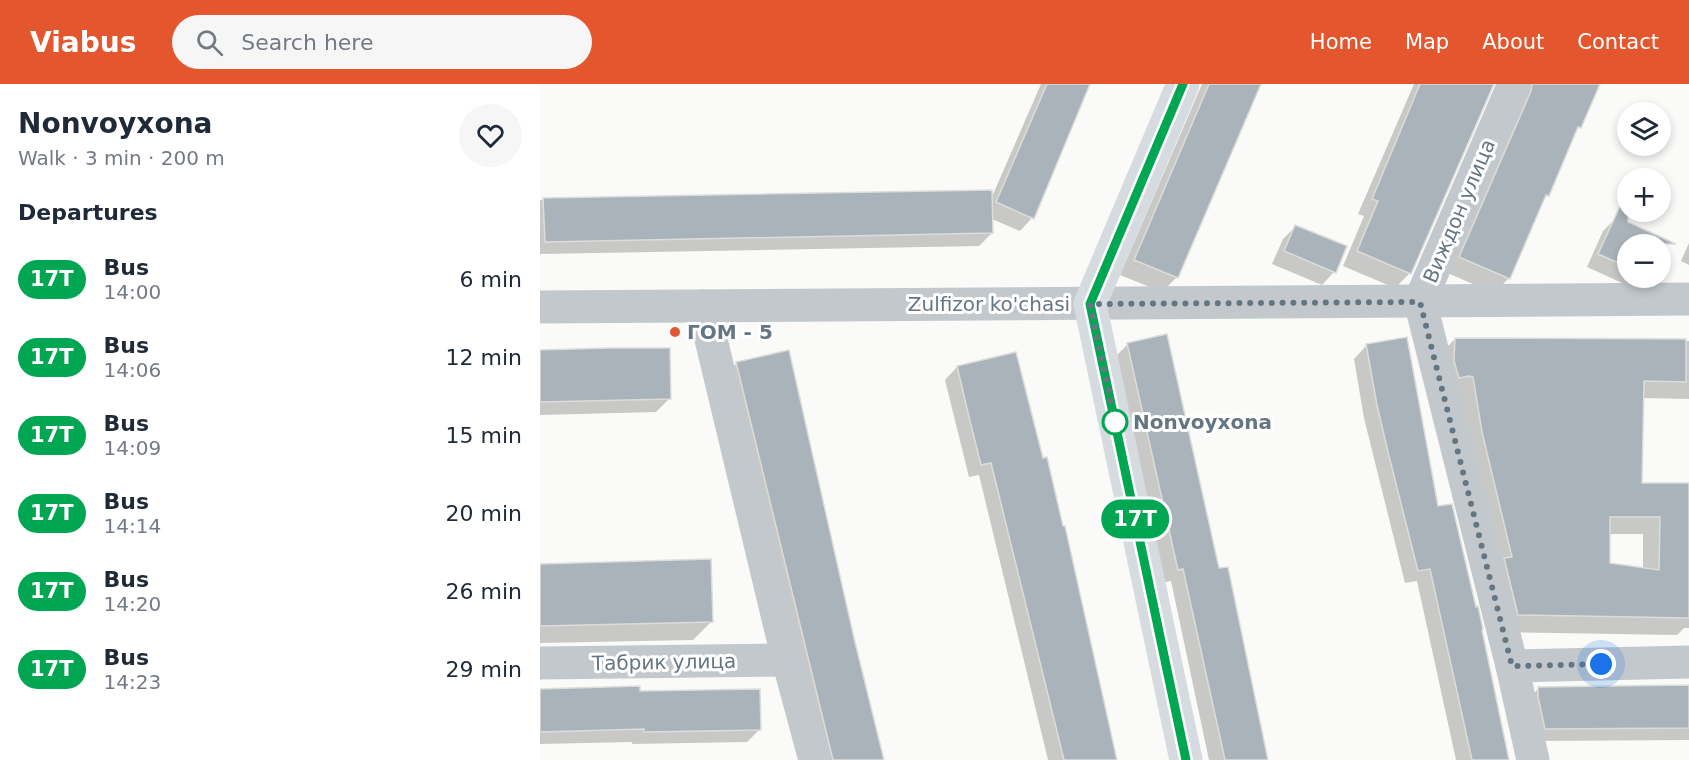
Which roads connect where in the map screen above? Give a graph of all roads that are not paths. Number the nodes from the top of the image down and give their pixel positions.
1 (1183, 84) edge
2 (1514, 84) edge
3 (1689, 299) edge
4 (1420, 302) junction
5 (1090, 304) junction
6 (703, 306) junction
7 (540, 307) edge
8 (788, 660) junction
9 (1689, 662) edge
10 (540, 663) edge
11 (1512, 666) junction
12 (815, 760) edge
13 (1186, 760) edge
14 (1533, 760) edge

1 - 5 street
2 - 4 street, Виждон улица
3 - 4 street, Zulfizor ko'chasi
4 - 5 street, Zulfizor ko'chasi
4 - 11 street, Виждон улица
5 - 6 street, Zulfizor ko'chasi
5 - 13 street
6 - 7 street, Zulfizor ko'chasi
6 - 8 street
8 - 10 street, Табрик улица
8 - 12 street
9 - 11 street
11 - 14 street, Виждон улица

